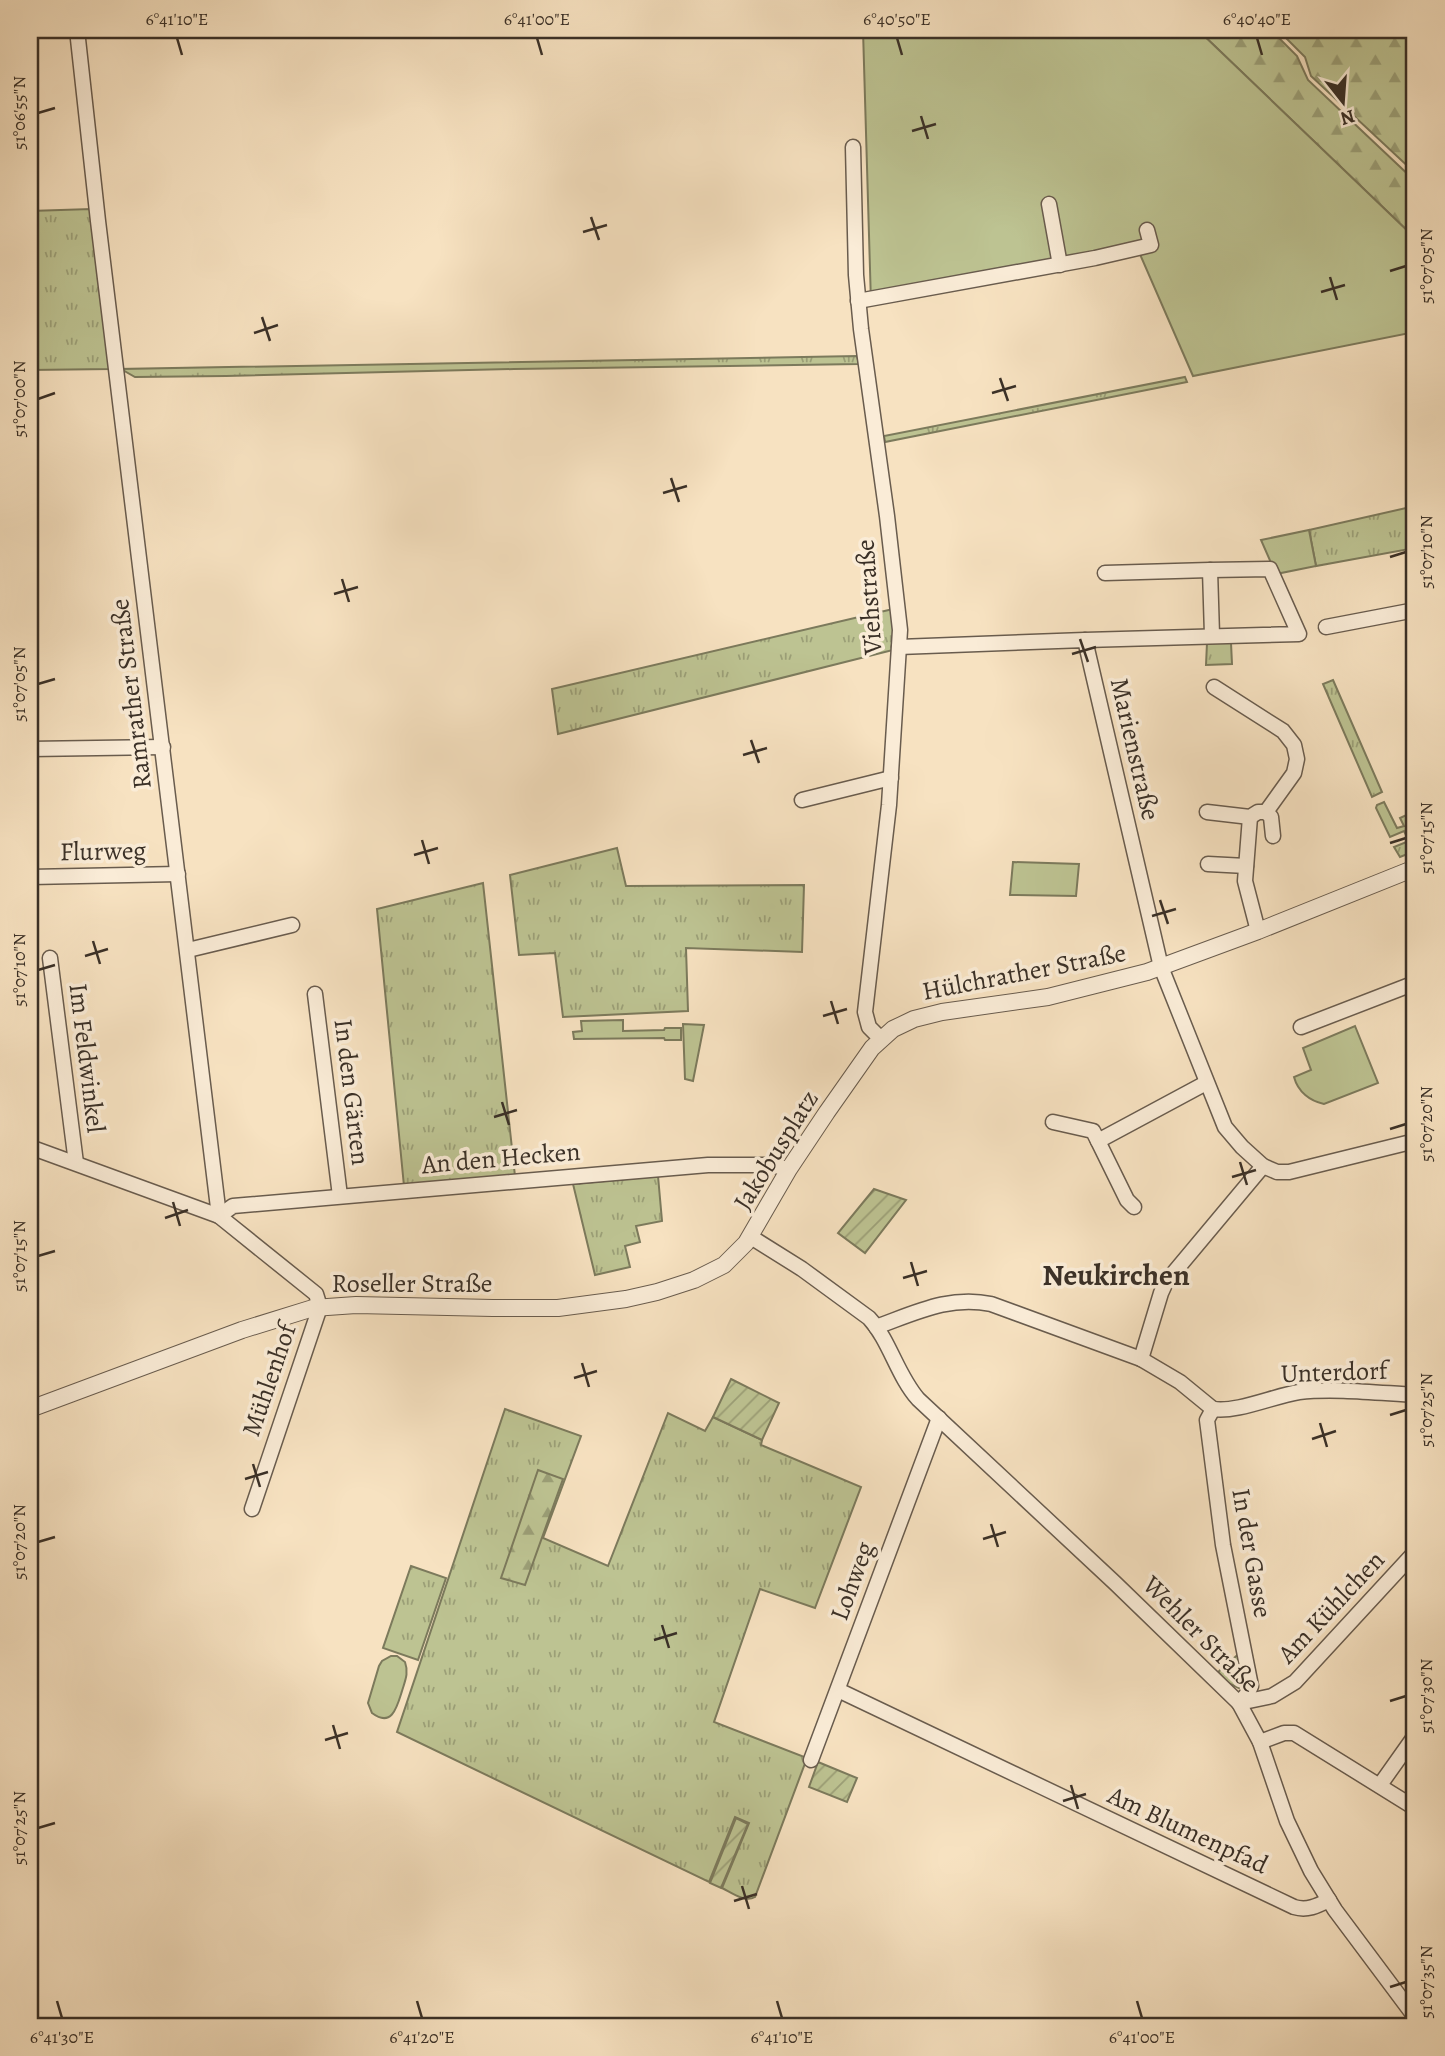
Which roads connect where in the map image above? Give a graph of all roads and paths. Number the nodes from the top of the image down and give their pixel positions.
1 (77, 30) edge
2 (853, 147) dead end
3 (1049, 204) dead end
4 (1147, 230) dead end
5 (1060, 265) junction
6 (858, 301) junction
7 (1210, 570) junction
8 (1105, 573) dead end
9 (1415, 610) edge
10 (1326, 626) dead end
11 (1212, 635) junction
12 (1085, 640) junction
13 (899, 647) junction
14 (1214, 687) dead end
15 (163, 747) junction
16 (30, 749) edge
17 (891, 778) junction
18 (802, 800) dead end
19 (1207, 812) dead end
20 (1266, 812) junction
21 (1250, 817) junction
22 (1273, 836) dead end
23 (1208, 864) dead end
24 (1246, 866) junction
25 (1415, 868) edge
26 (178, 874) junction
27 (30, 877) edge
28 (292, 925) dead end
29 (1258, 931) junction
30 (188, 950) junction
31 (50, 958) dead end
32 (1161, 967) junction
33 (1415, 983) edge
34 (315, 994) dead end
35 (1301, 1027) dead end
36 (881, 1039) junction
37 (1206, 1083) junction
38 (1053, 1122) dead end
39 (1415, 1140) edge
40 (1098, 1141) junction
41 (30, 1147) edge
42 (76, 1163) junction
43 (1263, 1166) junction
44 (789, 1169) junction
45 (340, 1196) junction
46 (1134, 1207) dead end
47 (219, 1216) junction
48 (751, 1237) junction
49 (320, 1307) junction
50 (876, 1327) junction
51 (892, 1357) joint
52 (1141, 1359) junction
53 (1415, 1395) edge
54 (30, 1409) edge
55 (1213, 1409) junction
56 (939, 1418) junction
57 (251, 1509) dead end
58 (1415, 1552) edge
59 (838, 1690) junction
60 (1240, 1703) junction
61 (1415, 1732) edge
62 (1260, 1742) junction
63 (811, 1760) dead end
64 (1380, 1785) junction
65 (1415, 1808) edge
66 (1329, 1900) junction
67 (1415, 2017) edge

1 - 15 street, Ramrather Straße
2 - 6 street, Viehstraße
3 - 5 street
4 - 5 street
5 - 6 street
6 - 13 street, Viehstraße
7 - 8 street
7 - 11 street
7 - 11 street
9 - 10 street
11 - 12 street
12 - 13 street
12 - 32 street, Marienstraße
13 - 17 street, Viehstraße
14 - 20 street
15 - 16 street
15 - 26 street, Ramrather Straße
17 - 18 street
17 - 36 street, Viehstraße
19 - 21 street
20 - 21 street
20 - 22 street
21 - 24 street
23 - 24 street
24 - 29 street
25 - 29 street, Hülchrather Straße
26 - 27 street, Flurweg
26 - 30 street, Ramrather Straße
28 - 30 street
29 - 32 street, Hülchrather Straße
30 - 47 street, Ramrather Straße
31 - 42 street, Im Feldwinkel
32 - 36 street, Hülchrather Straße
32 - 37 street, Marienstraße
33 - 35 street
34 - 45 street, In den Gärten
36 - 44 street, Jakobusplatz
37 - 40 street
37 - 43 street, Marienstraße
38 - 40 street
39 - 43 street
40 - 46 street
41 - 42 street
42 - 47 street
43 - 52 street
44 - 45 street, An den Hecken
44 - 48 street, Jakobusplatz
45 - 47 street, An den Hecken
47 - 49 street
48 - 49 street, Roseller Straße
48 - 50 street, Jakobusplatz
49 - 54 street, Roseller Straße
49 - 57 street, Mühlenhof
50 - 51 street, Jakobusplatz
50 - 52 street
51 - 56 street, Wehler Straße
52 - 55 street
53 - 55 street, Unterdorf
55 - 60 street, In der Gasse
56 - 59 street, Lohweg
56 - 60 street, Wehler Straße
58 - 60 street, Am Kühlchen
59 - 63 street, Lohweg
59 - 66 street, Am Blumenpfad
60 - 62 street, Wehler Straße
61 - 64 street
62 - 64 street
62 - 66 street, Wehler Straße
64 - 65 street
66 - 67 street, Wehler Straße

